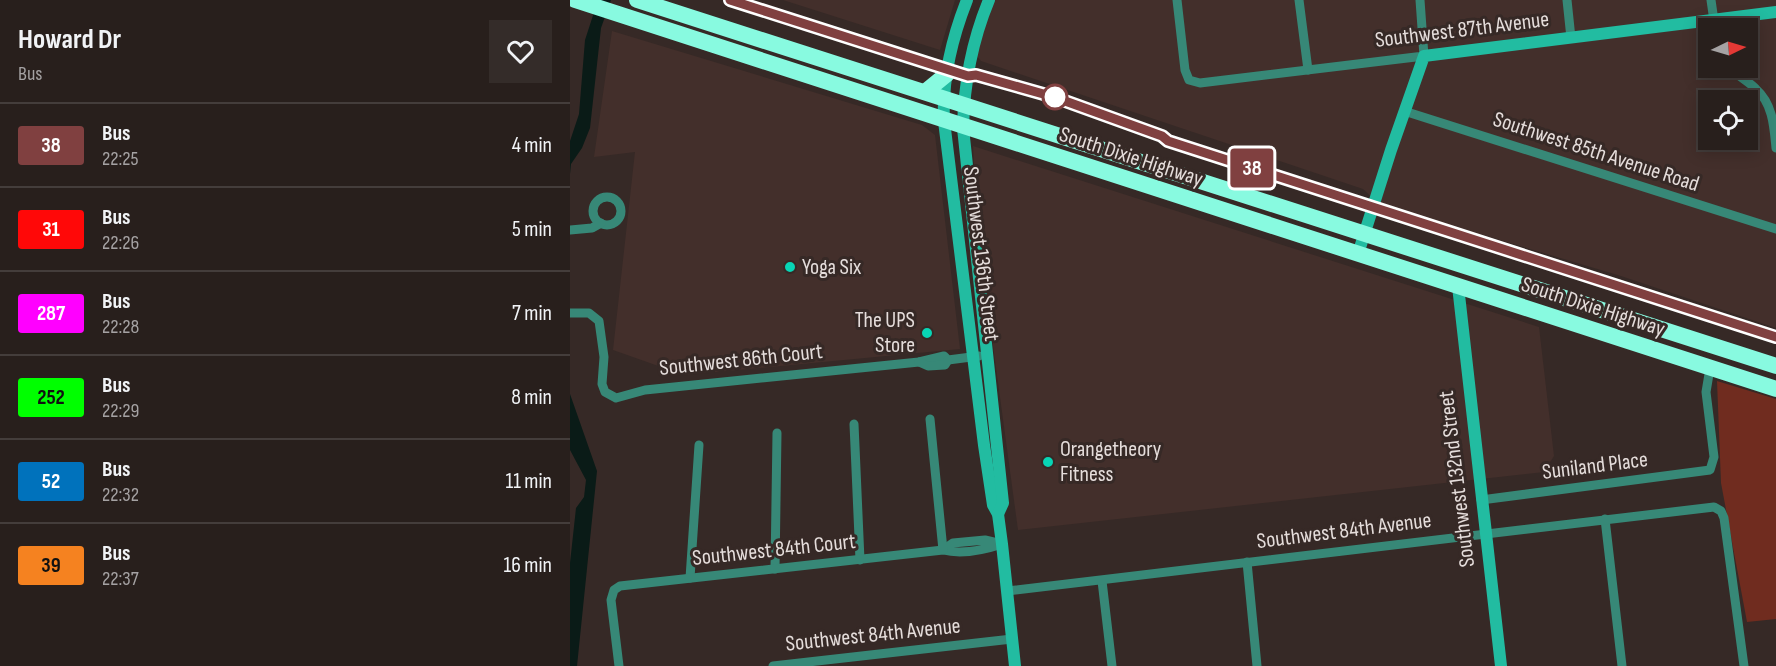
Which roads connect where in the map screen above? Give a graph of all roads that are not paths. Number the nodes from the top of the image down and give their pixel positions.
1 (637, 0) edge
2 (967, 0) edge
3 (989, 0) edge
4 (1177, 0) edge
5 (1299, 0) edge
6 (1420, 0) edge
7 (1567, 0) edge
8 (1711, 0) edge
9 (583, 2) edge
10 (1776, 12) edge
11 (1713, 18) edge
12 (1747, 18) edge
13 (1698, 26) edge
14 (748, 35) junction
15 (1571, 38) junction
16 (741, 55) junction
17 (1424, 57) junction
18 (1308, 70) junction
19 (947, 74) junction
20 (1743, 78) edge
21 (925, 92) junction
22 (943, 98) junction
23 (964, 104) junction
24 (1404, 111) junction
25 (944, 121) junction
26 (963, 128) junction
27 (1776, 148) edge
28 (1164, 169) junction
29 (1157, 189) junction
30 (593, 215) junction
31 (601, 224) junction
32 (1776, 229) edge
33 (575, 230) edge
34 (1364, 234) junction
35 (1358, 255) junction
36 (1465, 267) junction
37 (1458, 286) junction
38 (570, 313) edge
39 (1717, 346) junction
40 (986, 354) junction
41 (973, 358) junction
42 (1776, 366) edge
43 (1710, 368) junction
44 (1776, 389) edge
45 (930, 419) dead end
46 (854, 424) dead end
47 (777, 433) dead end
48 (699, 445) dead end
49 (1481, 500) junction
50 (998, 514) junction
51 (1605, 519) junction
52 (1485, 534) junction
53 (1002, 544) junction
54 (944, 550) junction
55 (860, 560) junction
56 (1247, 562) junction
57 (775, 569) junction
58 (690, 578) junction
59 (1102, 581) junction
60 (1007, 591) junction
61 (1012, 639) junction
62 (619, 666) edge
63 (773, 666) edge
64 (1015, 666) edge
65 (1112, 666) edge
66 (1257, 666) edge
67 (1502, 666) edge
68 (1622, 666) edge
69 (1744, 666) edge

1 - 14 highway, South Dixie Highway
2 - 19 street, Southwest 136th Street
3 - 23 street, Southwest 136th Street
4 - 18 street, Southwest 87th Avenue
5 - 18 street
6 - 17 street
7 - 15 street
8 - 11 street
9 - 16 highway, South Dixie Highway
10 - 12 street, Southwest 87th Avenue
13 - 15 street, Southwest 87th Avenue
14 - 16 street
14 - 21 highway, South Dixie Highway
15 - 17 street, Southwest 87th Avenue
16 - 25 highway, South Dixie Highway
17 - 18 street, Southwest 87th Avenue
17 - 24 street
19 - 21 highway
19 - 22 street, Southwest 136th Street
20 - 27 street
21 - 22 highway, South Dixie Highway
22 - 23 highway, South Dixie Highway
22 - 25 street, Southwest 136th Street
23 - 26 street, Southwest 136th Street
23 - 28 highway, South Dixie Highway
24 - 32 street, Southwest 85th Avenue Road
24 - 34 street
25 - 26 highway, South Dixie Highway
25 - 41 street, Southwest 136th Street
26 - 29 highway, South Dixie Highway
26 - 40 street, Southwest 136th Street
28 - 29 street
28 - 34 highway, South Dixie Highway
29 - 35 highway, South Dixie Highway
30 - 31 street
30 - 31 street
30 - 33 street
31 - 33 street
34 - 35 street
34 - 36 highway, South Dixie Highway
35 - 37 highway, South Dixie Highway
36 - 37 highway
36 - 39 highway, South Dixie Highway
37 - 43 highway, South Dixie Highway
37 - 49 street, Southwest 132nd Street
38 - 41 street, Southwest 86th Court
39 - 42 highway, South Dixie Highway
39 - 43 highway
40 - 41 street
40 - 50 street, Southwest 136th Street
41 - 50 street, Southwest 136th Street
43 - 44 highway, South Dixie Highway
43 - 49 street, Suniland Place
45 - 54 street
46 - 55 street
47 - 57 street
48 - 58 street
49 - 52 street, Southwest 132nd Street
50 - 53 street, Southwest 136th Street
51 - 52 street, Southwest 84th Avenue
51 - 68 street
51 - 69 street, Southwest 84th Avenue
52 - 56 street, Southwest 84th Avenue
52 - 67 street, Southwest 132nd Street
53 - 54 street, Southwest 84th Court
53 - 60 street, Southwest 136th Street
54 - 55 street, Southwest 84th Court
55 - 57 street, Southwest 84th Court
56 - 59 street, Southwest 84th Avenue
56 - 66 street
57 - 58 street, Southwest 84th Court
58 - 62 street, Southwest 84th Court
59 - 60 street, Southwest 84th Avenue
59 - 65 street
60 - 61 street, Southwest 136th Street
61 - 63 street, Southwest 84th Avenue
61 - 64 street, Southwest 136th Street

